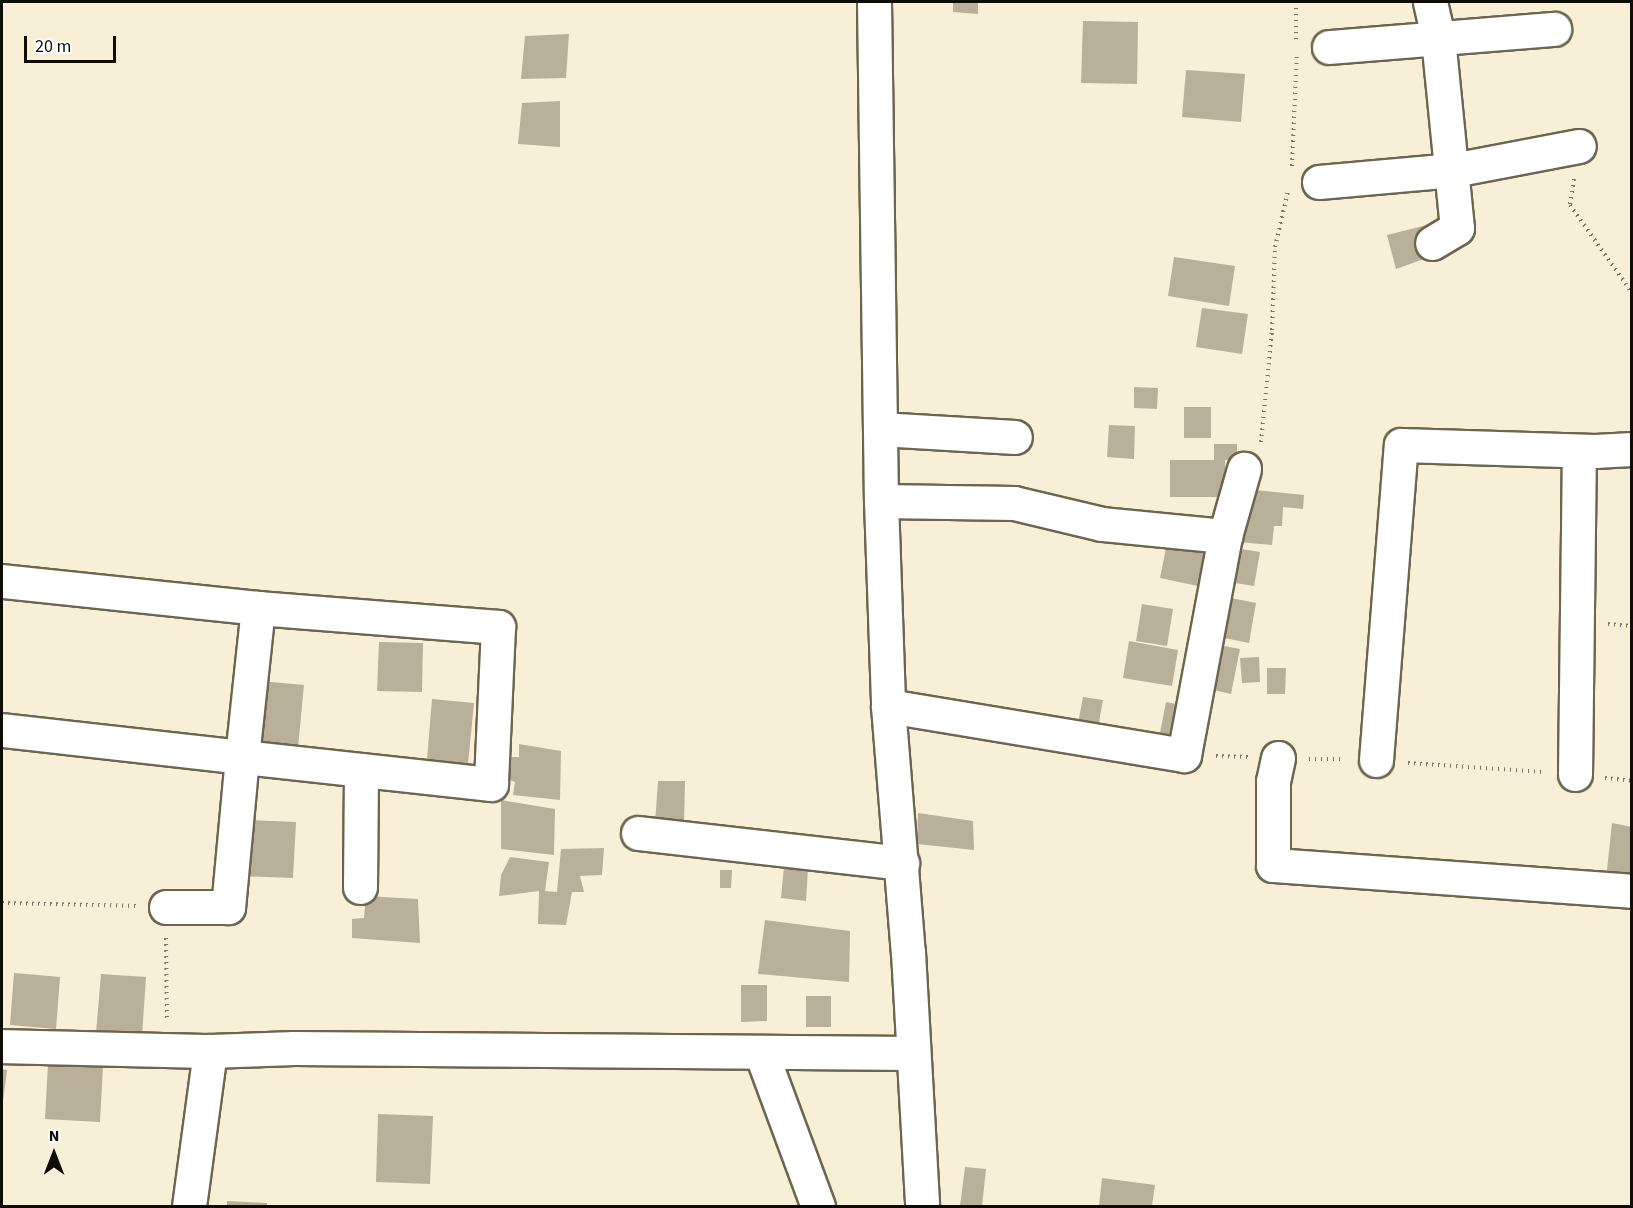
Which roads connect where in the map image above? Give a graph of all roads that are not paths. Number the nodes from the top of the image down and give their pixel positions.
1 (874, 2) edge
2 (1430, 2) edge
3 (1554, 29) dead end
4 (1438, 38) junction
5 (1329, 47) dead end
6 (1579, 146) road end
7 (1453, 170) junction
8 (1319, 182) dead end
9 (1432, 243) dead end
10 (880, 429) junction
11 (1015, 437) dead end
12 (1632, 449) edge
13 (1579, 451) junction
14 (1244, 469) road end
15 (881, 501) junction
16 (1225, 536) junction
17 (2, 581) edge
18 (258, 608) junction
19 (888, 706) junction
20 (2, 730) edge
21 (242, 757) junction
22 (1278, 758) dead end
23 (1376, 760) dead end
24 (361, 770) junction
25 (1575, 774) dead end
26 (638, 833) dead end
27 (902, 863) junction
28 (360, 887) dead end
29 (1632, 891) edge
30 (166, 907) road end
31 (2, 1046) edge
32 (210, 1051) junction
33 (912, 1053) junction
34 (762, 1055) junction
35 (189, 1206) edge
36 (818, 1206) edge
37 (922, 1206) edge

1 - 10 street
2 - 4 street
3 - 4 street
4 - 5 street
4 - 7 street
6 - 7 street
7 - 8 street
7 - 9 street
10 - 11 street
10 - 15 street
12 - 13 street
13 - 23 street
13 - 25 street
14 - 16 street
15 - 16 street
15 - 19 street
16 - 19 street
17 - 18 street
18 - 21 street
18 - 24 street
19 - 27 street
20 - 21 street
21 - 24 street
21 - 30 street
22 - 29 street
24 - 28 street
26 - 27 street
27 - 33 street
31 - 32 street
32 - 34 street
32 - 35 street
33 - 34 street
33 - 37 street
34 - 36 street

